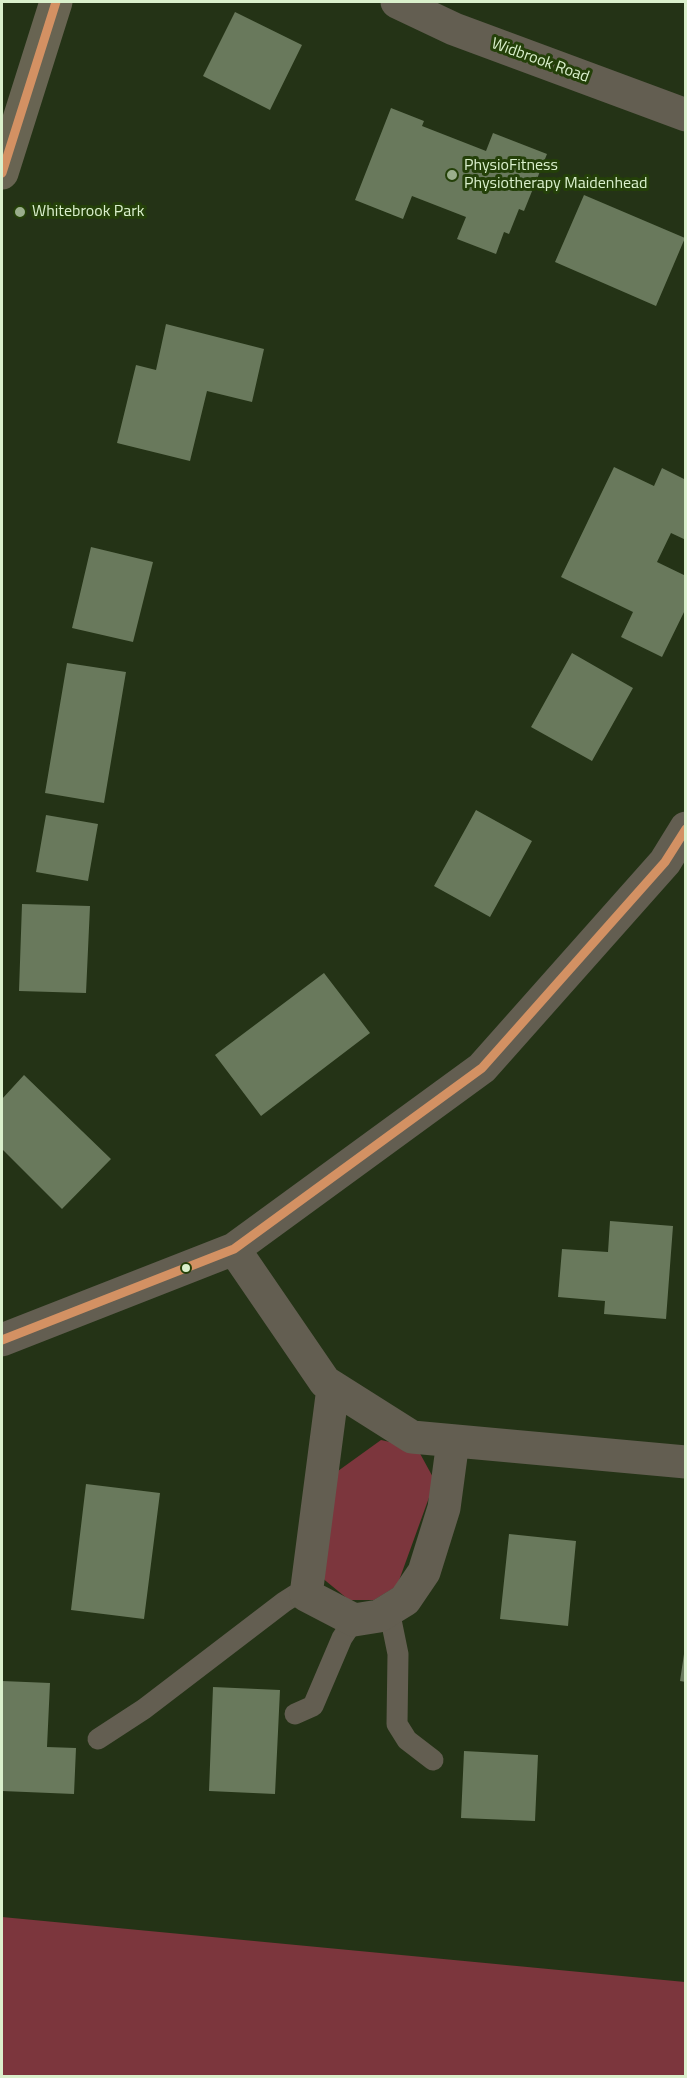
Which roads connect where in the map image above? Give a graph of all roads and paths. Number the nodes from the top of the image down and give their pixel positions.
1 (56, 2) edge
2 (397, 2) edge
3 (686, 115) edge
4 (2, 173) edge
5 (686, 828) edge
6 (234, 1250) junction
7 (2, 1340) edge
8 (333, 1388) junction
9 (453, 1441) junction
10 (686, 1462) edge
11 (306, 1595) junction
12 (388, 1610) junction
13 (354, 1620) junction
14 (295, 1714) dead end
15 (98, 1739) dead end
16 (433, 1760) dead end

1 - 4 main road
2 - 3 street, Widbrook Road
5 - 6 street
6 - 7 street
6 - 8 street
8 - 9 street
8 - 11 street
9 - 10 street
9 - 12 street
11 - 13 street
11 - 15 lane
12 - 13 street
12 - 16 lane
13 - 14 lane

